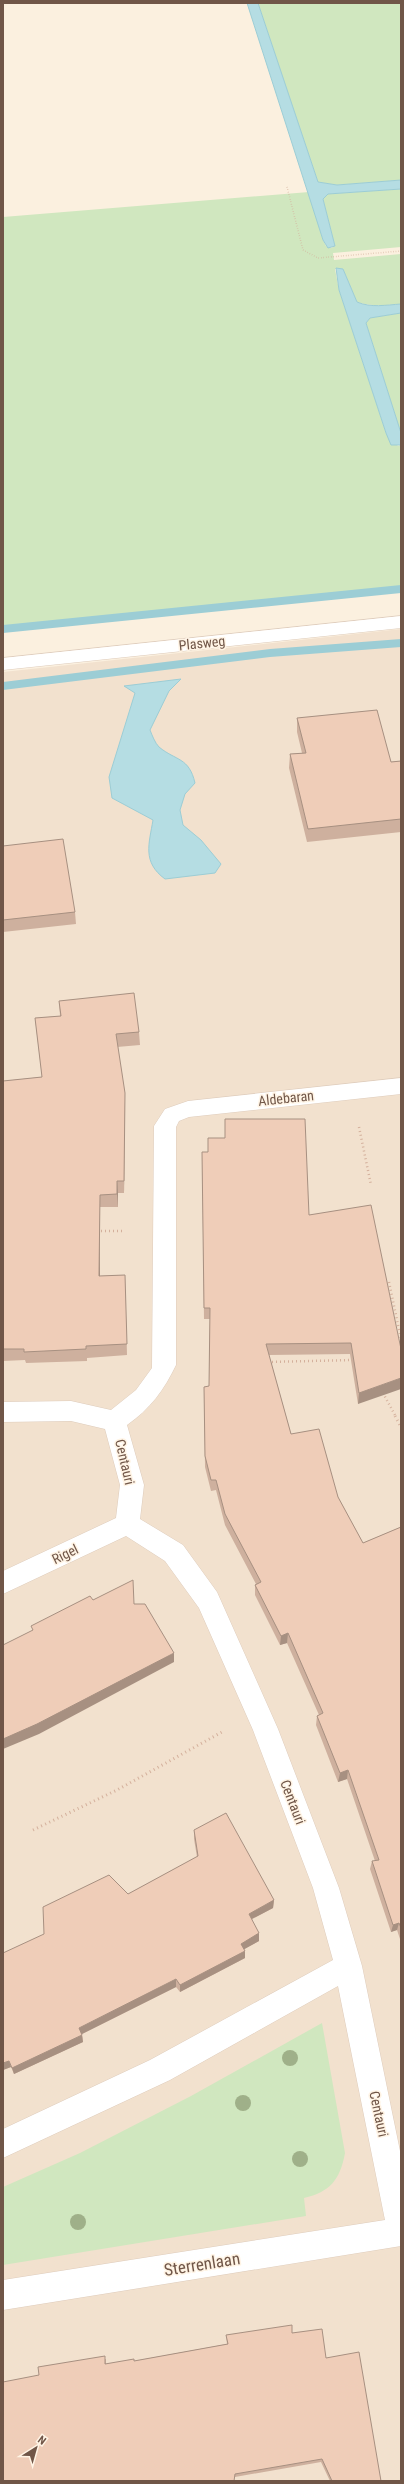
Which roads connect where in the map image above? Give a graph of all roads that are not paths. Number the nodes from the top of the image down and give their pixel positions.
1 (401, 622) edge
2 (3, 664) edge
3 (401, 1086) edge
4 (172, 1115) joint
5 (3, 1412) edge
6 (114, 1421) junction
7 (127, 1524) junction
8 (3, 1583) edge
9 (348, 1966) junction
10 (3, 2144) edge
11 (401, 2226) edge
12 (401, 2232) edge
13 (3, 2295) edge

1 - 2 street, Plasweg
3 - 4 street, Aldebaran
4 - 6 street, Centauri
5 - 6 street, Centauri
6 - 7 street, Centauri
7 - 8 street, Rigel
7 - 9 street, Centauri
9 - 10 street
9 - 11 street, Centauri
12 - 13 street, Sterrenlaan

